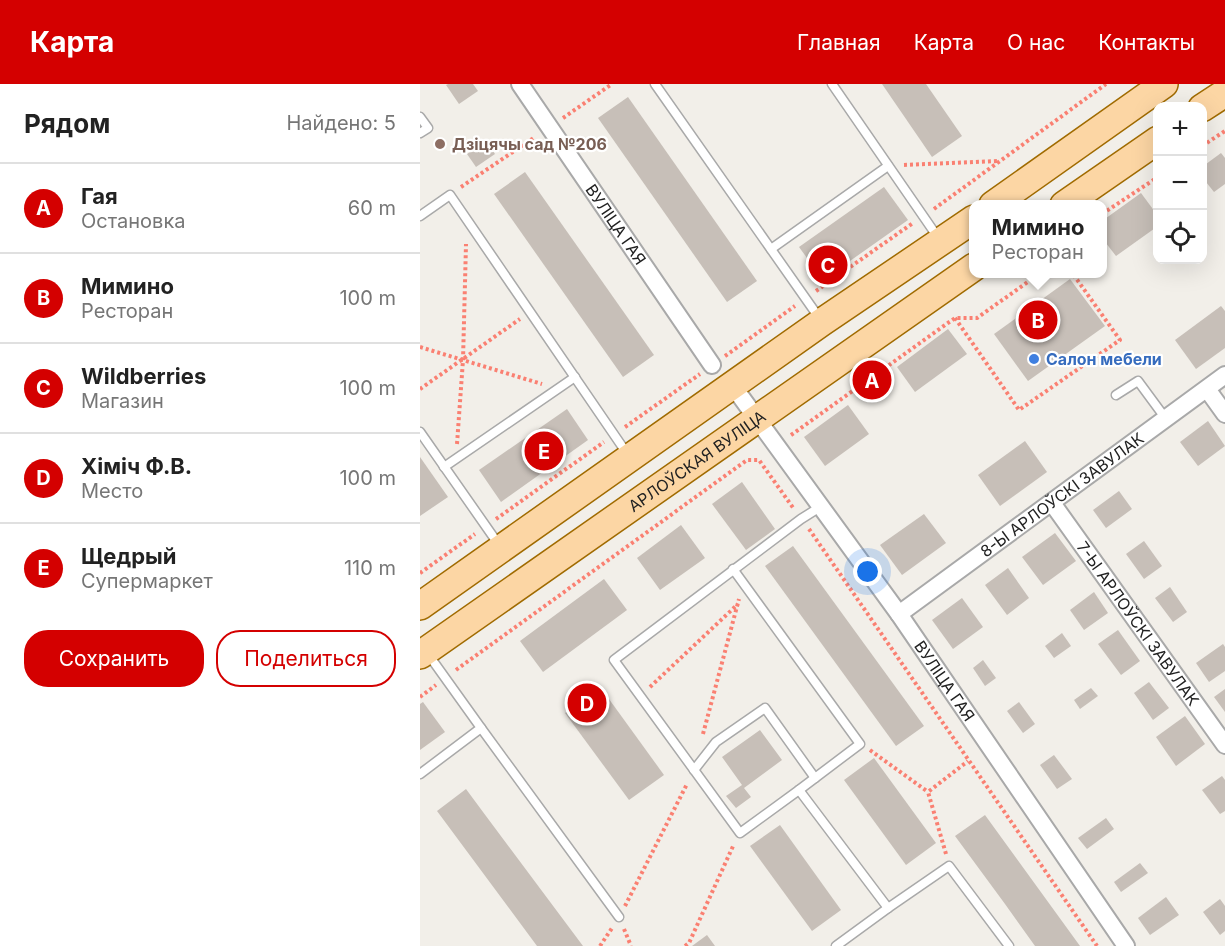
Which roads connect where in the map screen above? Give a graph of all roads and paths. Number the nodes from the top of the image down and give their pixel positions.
1 (519, 84) edge
2 (612, 84) edge
3 (655, 84) edge
4 (832, 84) edge
5 (1106, 84) edge
6 (1164, 84) edge
7 (1225, 93) edge
8 (1207, 105) edge
9 (420, 117) edge
10 (549, 127) junction
11 (1225, 131) edge
12 (420, 133) edge
13 (1153, 143) edge
14 (1207, 143) edge
15 (999, 161) junction
16 (888, 166) junction
17 (1153, 180) edge
18 (450, 195) junction
19 (999, 200) edge
20 (1070, 200) edge
21 (1107, 211) edge
22 (421, 214) edge
23 (923, 216) junction
24 (467, 220) junction
25 (969, 222) edge
26 (941, 242) junction
27 (771, 249) junction
28 (969, 271) edge
29 (1032, 278) edge
30 (1077, 278) edge
31 (805, 298) junction
32 (530, 312) junction
33 (955, 318) junction
34 (822, 322) junction
35 (420, 347) edge
36 (463, 360) junction
37 (712, 365) junction
38 (1225, 375) edge
39 (575, 377) junction
40 (733, 386) junction
41 (420, 389) edge
42 (559, 389) junction
43 (1207, 389) junction
44 (1116, 395) dead end
45 (1225, 414) edge
46 (757, 419) junction
47 (1166, 419) junction
48 (420, 432) edge
49 (614, 435) junction
50 (788, 438) dead end
51 (630, 458) junction
52 (455, 459) junction
53 (444, 467) junction
54 (1052, 502) junction
55 (820, 507) junction
56 (801, 519) junction
57 (486, 526) junction
58 (502, 549) junction
59 (733, 569) junction
60 (420, 573) edge
61 (741, 577) junction
62 (739, 604) junction
63 (420, 606) edge
64 (899, 614) junction
65 (423, 653) edge
66 (446, 678) junction
67 (641, 696) junction
68 (420, 697) edge
69 (482, 728) junction
70 (860, 744) junction
71 (1225, 745) edge
72 (968, 761) junction
73 (693, 770) junction
74 (420, 774) edge
75 (815, 778) junction
76 (799, 790) junction
77 (928, 792) junction
78 (740, 832) junction
79 (949, 866) junction
80 (888, 908) junction
81 (619, 918) junction
82 (600, 946) edge
83 (685, 946) edge
84 (836, 946) edge
85 (1009, 946) edge
86 (1096, 946) edge
87 (1126, 946) edge

1 - 10 street, ВУЛІЦА ГАЯ
2 - 10 path
3 - 27 lane
4 - 16 lane
5 - 15 path
6 - 19 main road
7 - 8 main road
9 - 12 lane
10 - 18 path
10 - 37 street, ВУЛІЦА ГАЯ
11 - 14 path
13 - 20 main road
15 - 16 path
15 - 23 path
16 - 23 lane
16 - 27 lane
17 - 21 path
18 - 22 lane
18 - 24 lane
23 - 26 lane
23 - 31 path
24 - 32 lane
24 - 36 path
25 - 26 main road
26 - 34 main road
27 - 31 lane
28 - 46 main road, АРЛОЎСКАЯ ВУЛІЦА
29 - 33 path
30 - 33 path
31 - 34 lane
31 - 37 path
32 - 36 path
32 - 39 lane
33 - 50 path
34 - 40 main road
35 - 36 path
36 - 41 path
36 - 42 path
36 - 52 path
37 - 49 path
38 - 43 street, 8-Ы АРЛОЎСКІ ЗАВУЛАК
39 - 42 lane
39 - 49 lane
40 - 46 street, ВУЛІЦА ГАЯ
40 - 51 main road
42 - 52 lane
43 - 45 street
43 - 47 street, 8-Ы АРЛОЎСКІ ЗАВУЛАК
44 - 47 lane
46 - 55 street, ВУЛІЦА ГАЯ
46 - 65 main road, АРЛОЎСКАЯ ВУЛІЦА
47 - 54 street, 8-Ы АРЛОЎСКІ ЗАВУЛАК
48 - 53 lane
49 - 51 lane
49 - 57 path
51 - 58 main road
52 - 53 lane
53 - 57 lane
54 - 64 street, 8-Ы АРЛОЎСКІ ЗАВУЛАК
54 - 71 street, 7-Ы АРЛОЎСКІ ЗАВУЛАК
55 - 56 lane
55 - 64 street, ВУЛІЦА ГАЯ
56 - 59 lane
56 - 66 path
56 - 72 path
57 - 58 lane
57 - 60 path
58 - 63 main road
59 - 61 lane
59 - 67 lane
61 - 62 path
61 - 70 lane
62 - 67 path
62 - 73 path
64 - 87 street, ВУЛІЦА ГАЯ
65 - 66 lane
66 - 68 path
66 - 69 lane
67 - 73 lane
69 - 74 lane
69 - 81 lane
70 - 75 lane
70 - 77 path
72 - 77 path
72 - 86 path
73 - 75 lane
73 - 78 lane
73 - 81 path
75 - 76 lane
76 - 78 lane
76 - 80 lane
77 - 79 path
78 - 83 path
79 - 80 lane
79 - 85 lane
80 - 84 lane
81 - 82 path

